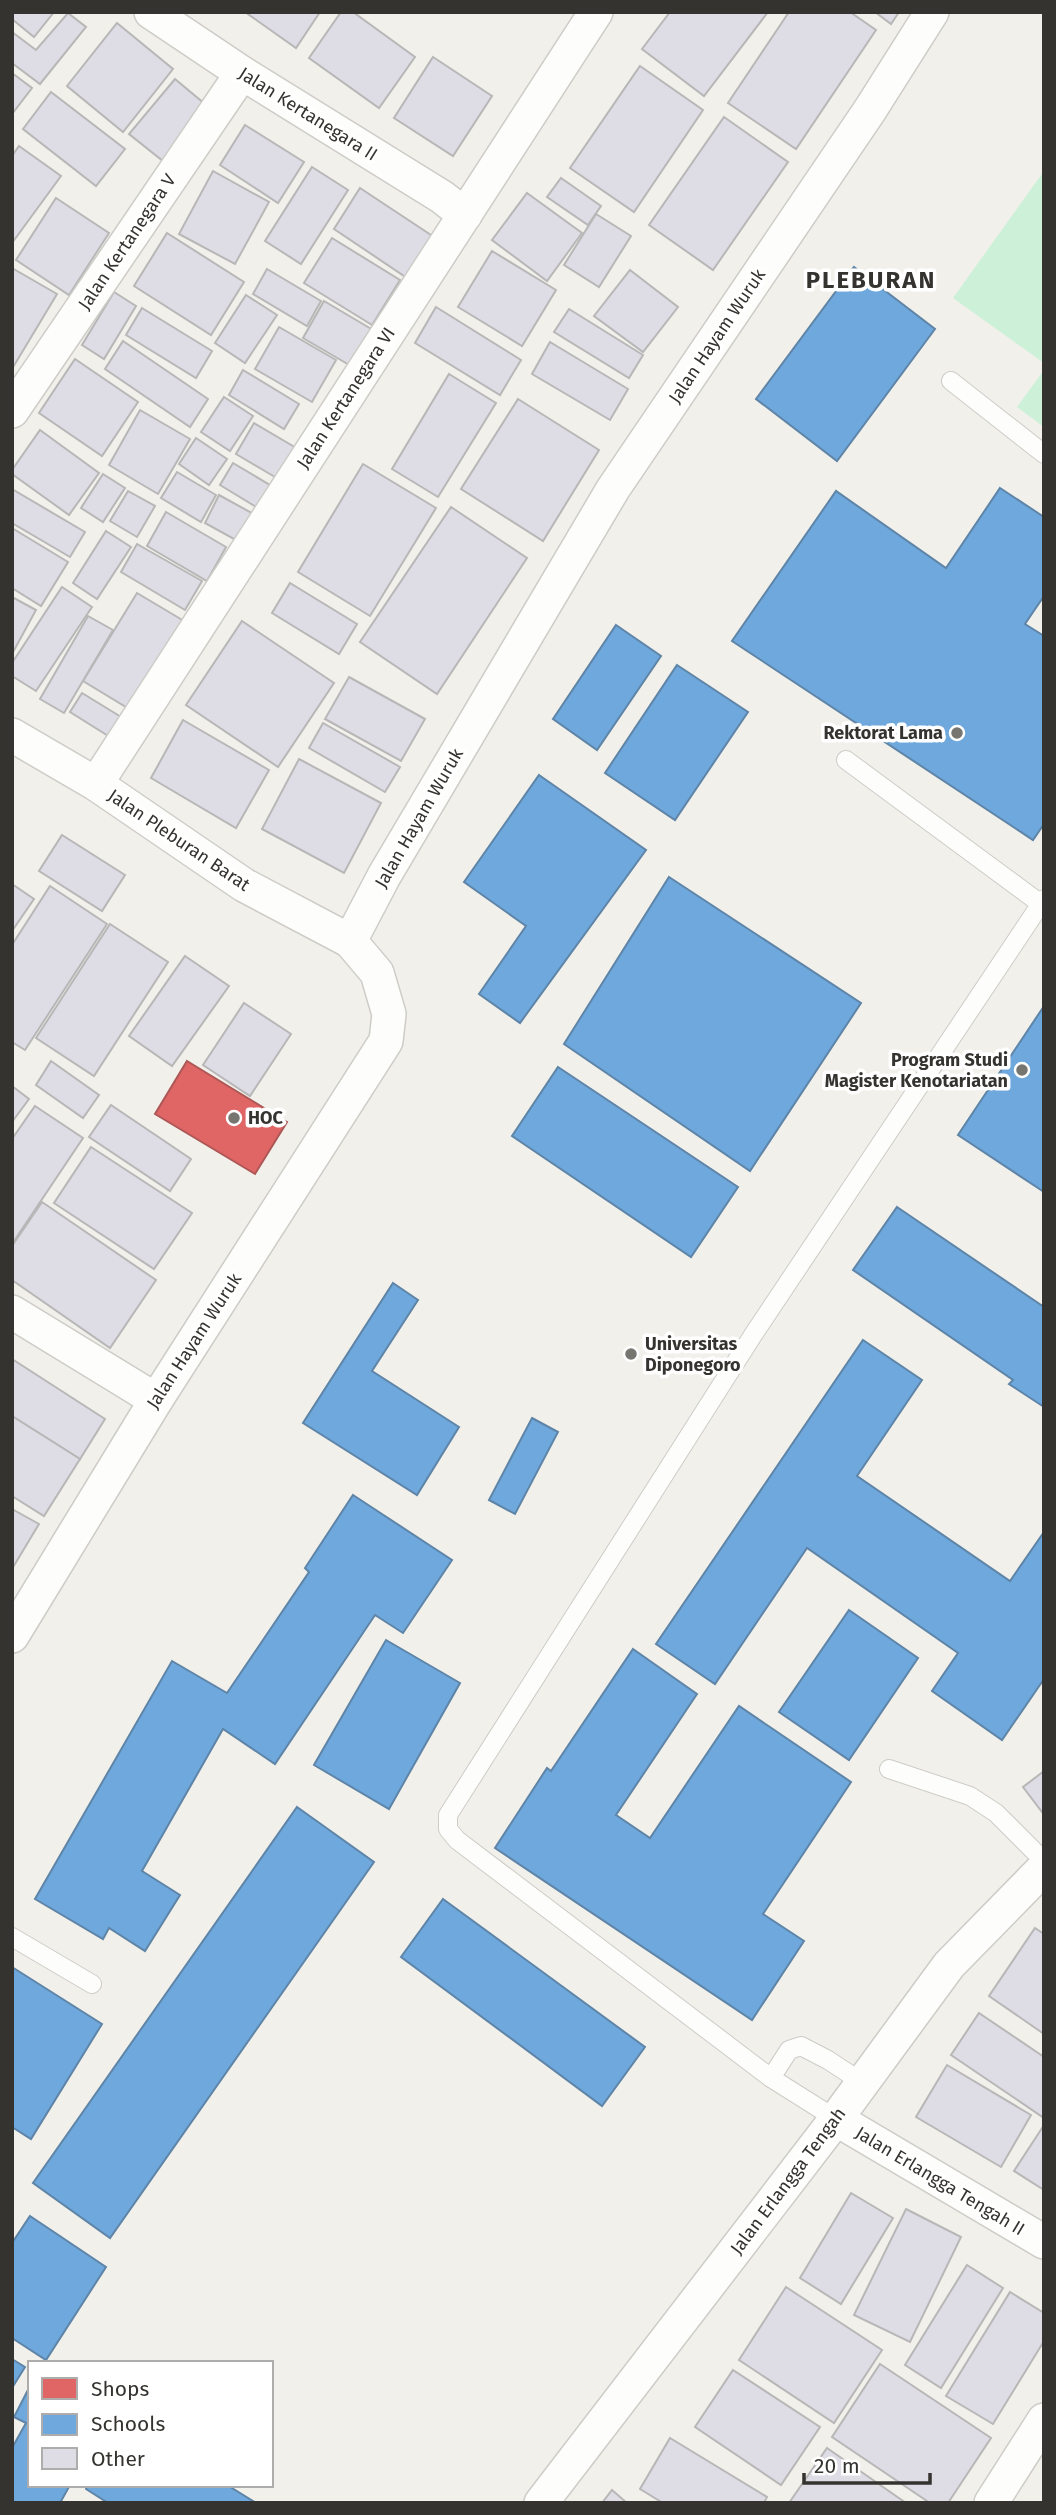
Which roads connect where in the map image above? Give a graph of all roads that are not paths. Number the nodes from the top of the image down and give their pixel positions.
1 (151, 12) edge
2 (596, 12) edge
3 (932, 12) edge
4 (242, 73) junction
5 (466, 215) junction
6 (951, 381) dead end
7 (12, 411) edge
8 (1044, 454) edge
9 (12, 735) edge
10 (846, 760) dead end
11 (96, 784) junction
12 (1042, 902) edge
13 (350, 941) junction
14 (12, 1312) edge
15 (156, 1400) junction
16 (12, 1636) edge
17 (890, 1769) dead end
18 (1044, 1861) edge
19 (1044, 1868) edge
20 (12, 1937) edge
21 (92, 1984) dead end
22 (771, 2078) junction
23 (863, 2082) junction
24 (836, 2119) junction
25 (1044, 2242) edge
26 (1044, 2420) edge
27 (1000, 2499) edge
28 (541, 2503) edge

1 - 4 street, Jalan Kertanegara II
2 - 5 street, Jalan Kertanegara VI
3 - 13 street, Jalan Hayam Wuruk
4 - 5 street, Jalan Kertanegara II
4 - 7 street, Jalan Kertanegara V
5 - 11 street, Jalan Kertanegara VI
6 - 8 lane
9 - 11 street, Jalan Pleburan Barat
10 - 12 lane
11 - 13 street, Jalan Pleburan Barat
12 - 22 lane
13 - 15 street, Jalan Hayam Wuruk
14 - 15 street
15 - 16 street, Jalan Hayam Wuruk
17 - 18 lane
19 - 23 street, Jalan Erlangga Tengah
20 - 21 lane
22 - 23 lane
22 - 24 lane
23 - 24 street, Jalan Erlangga Tengah
24 - 25 street, Jalan Erlangga Tengah II
24 - 28 street, Jalan Erlangga Tengah
26 - 27 street

